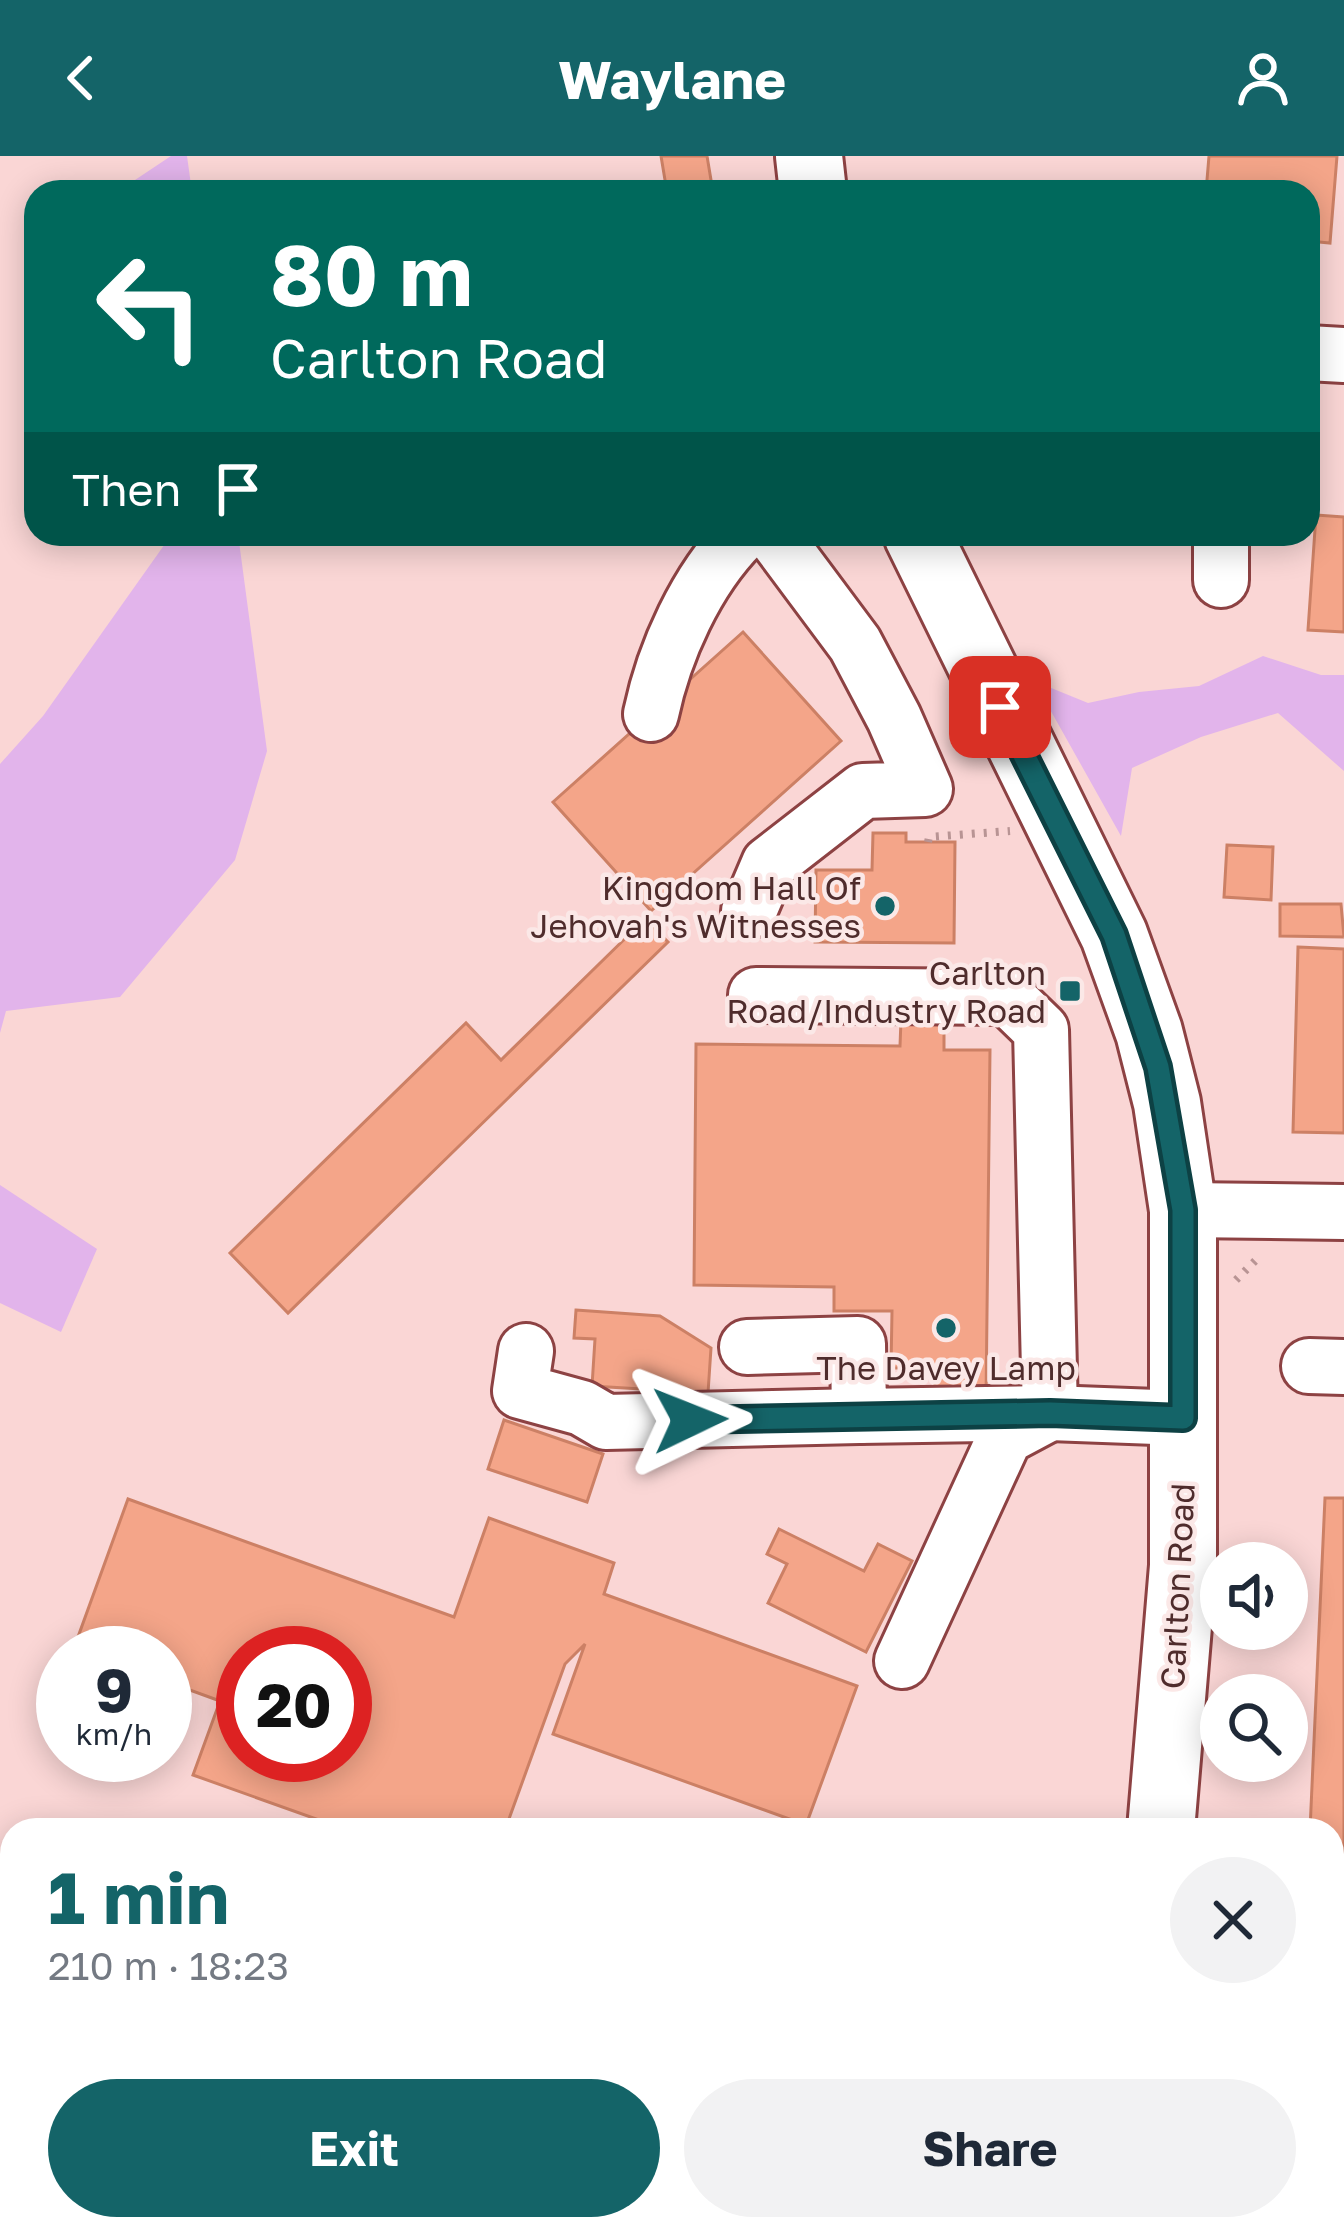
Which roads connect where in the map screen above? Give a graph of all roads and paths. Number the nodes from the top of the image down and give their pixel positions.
1 (730, 546) edge
2 (782, 546) edge
3 (923, 546) edge
4 (652, 714) dead end
5 (1059, 823) junction
6 (928, 842) dead end
7 (748, 910) dead end
8 (756, 995) dead end
9 (1183, 1210) junction
10 (1344, 1213) edge
11 (747, 1347) dead end
12 (526, 1351) dead end
13 (1050, 1413) junction
14 (859, 1416) junction
15 (1183, 1418) junction
16 (902, 1661) dead end
17 (1163, 1818) edge

1 - 4 street
2 - 7 street
3 - 5 main road, Carlton Road
5 - 6 path
5 - 9 main road, Carlton Road
8 - 13 street
9 - 10 street
9 - 15 main road, Carlton Road
11 - 14 street
12 - 14 street
13 - 14 street
13 - 15 street
13 - 16 street
15 - 17 main road, Carlton Road

